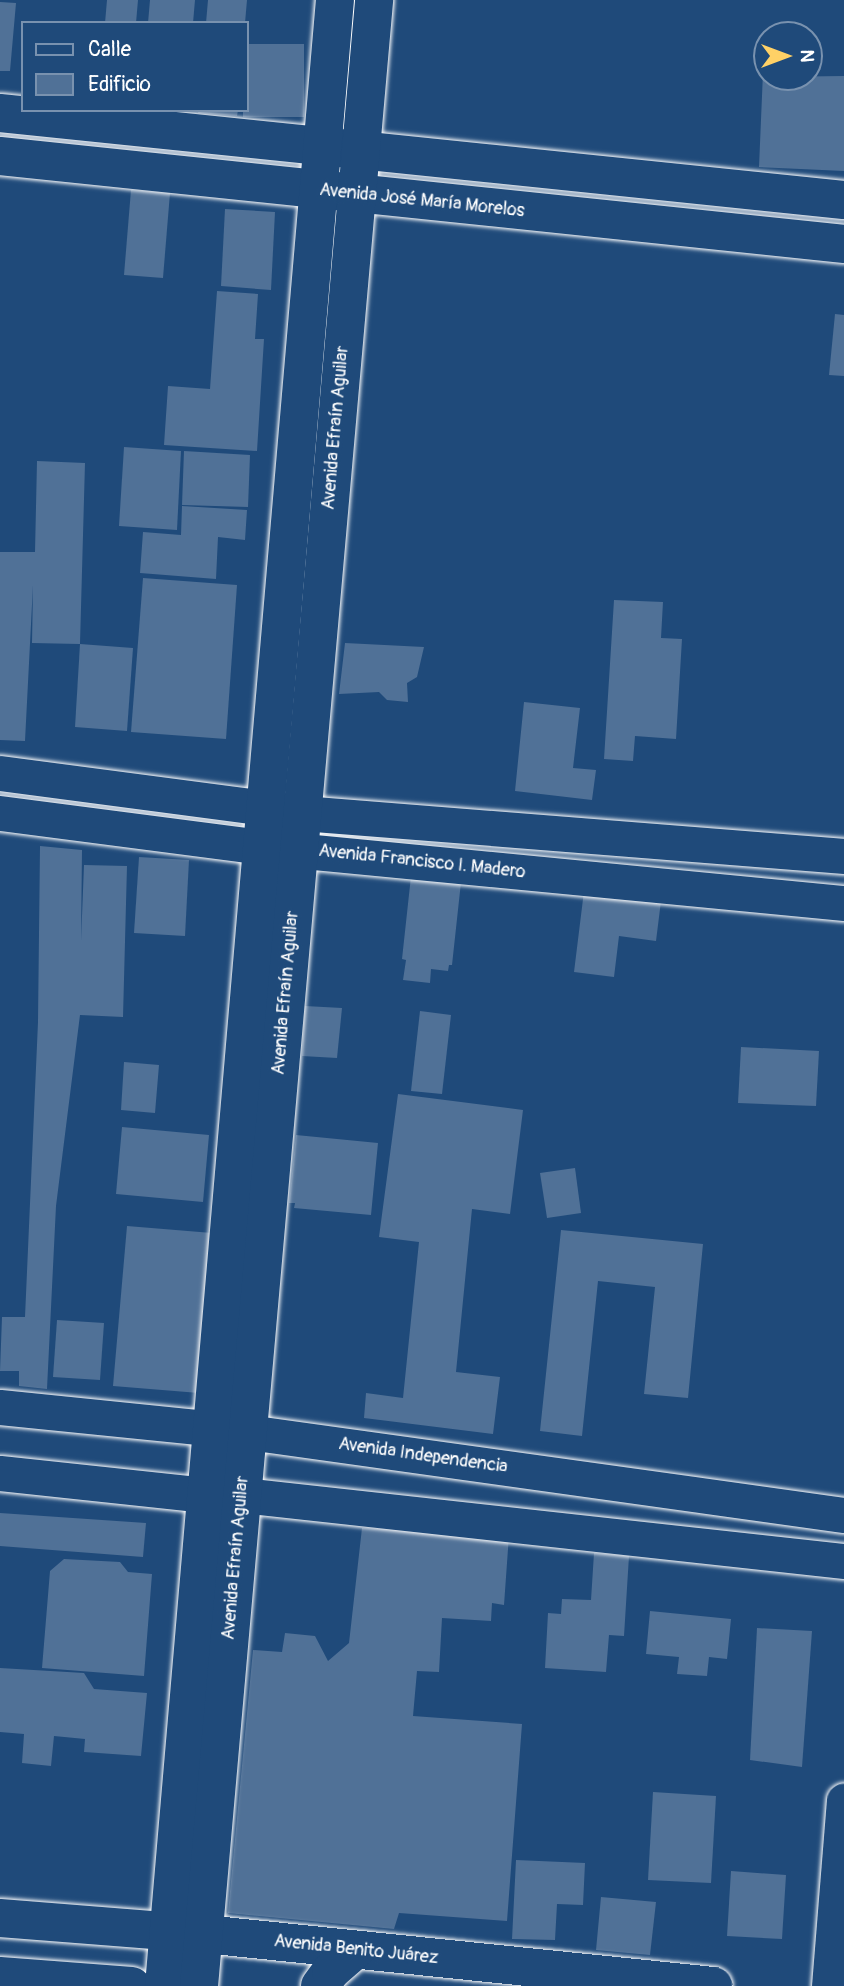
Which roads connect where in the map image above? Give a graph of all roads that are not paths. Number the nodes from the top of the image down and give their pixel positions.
1 (335, 0) edge
2 (373, 0) edge
3 (0, 114) edge
4 (322, 148) junction
5 (360, 151) junction
6 (0, 156) edge
7 (319, 190) junction
8 (356, 194) junction
9 (844, 200) edge
10 (844, 244) edge
11 (0, 773) edge
12 (0, 813) edge
13 (282, 829) junction
14 (844, 856) edge
15 (844, 903) edge
16 (0, 1407) edge
17 (230, 1431) junction
18 (0, 1472) edge
19 (224, 1495) junction
20 (844, 1515) edge
21 (844, 1560) edge
22 (844, 1801) edge
23 (0, 1918) edge
24 (186, 1933) junction
25 (355, 1950) junction
26 (0, 1976) edge
27 (132, 1986) edge
28 (164, 1986) edge
29 (199, 1986) edge
30 (320, 1986) edge
31 (713, 1986) edge
32 (828, 1986) edge

1 - 4 main road, Avenida Efraín Aguilar
2 - 5 main road, Avenida Efraín Aguilar
3 - 4 main road
4 - 5 main road
4 - 7 main road, Avenida Efraín Aguilar
5 - 8 main road, Avenida Efraín Aguilar
5 - 9 main road
6 - 7 main road, Avenida José María Morelos
7 - 8 main road, Avenida José María Morelos
7 - 13 main road, Avenida Efraín Aguilar
8 - 10 main road, Avenida José María Morelos
8 - 13 main road, Avenida Efraín Aguilar
11 - 13 street, Avenida Francisco I. Madero
12 - 13 street, Avenida Francisco I. Madero
13 - 14 street, Avenida Francisco I. Madero
13 - 15 street, Avenida Francisco I. Madero
13 - 17 main road, Avenida Efraín Aguilar
16 - 17 street, Avenida Independencia
17 - 19 main road, Avenida Efraín Aguilar
17 - 20 street, Avenida Independencia
18 - 19 street
19 - 21 street
19 - 24 main road, Avenida Efraín Aguilar
22 - 32 street
23 - 24 main road, Avenida Benito Juárez
24 - 25 main road, Avenida Benito Juárez
24 - 28 main road, Avenida Efraín Aguilar
24 - 29 main road, Avenida Efraín Aguilar
25 - 30 main road
25 - 31 main road, Avenida Benito Juárez
26 - 27 main road

